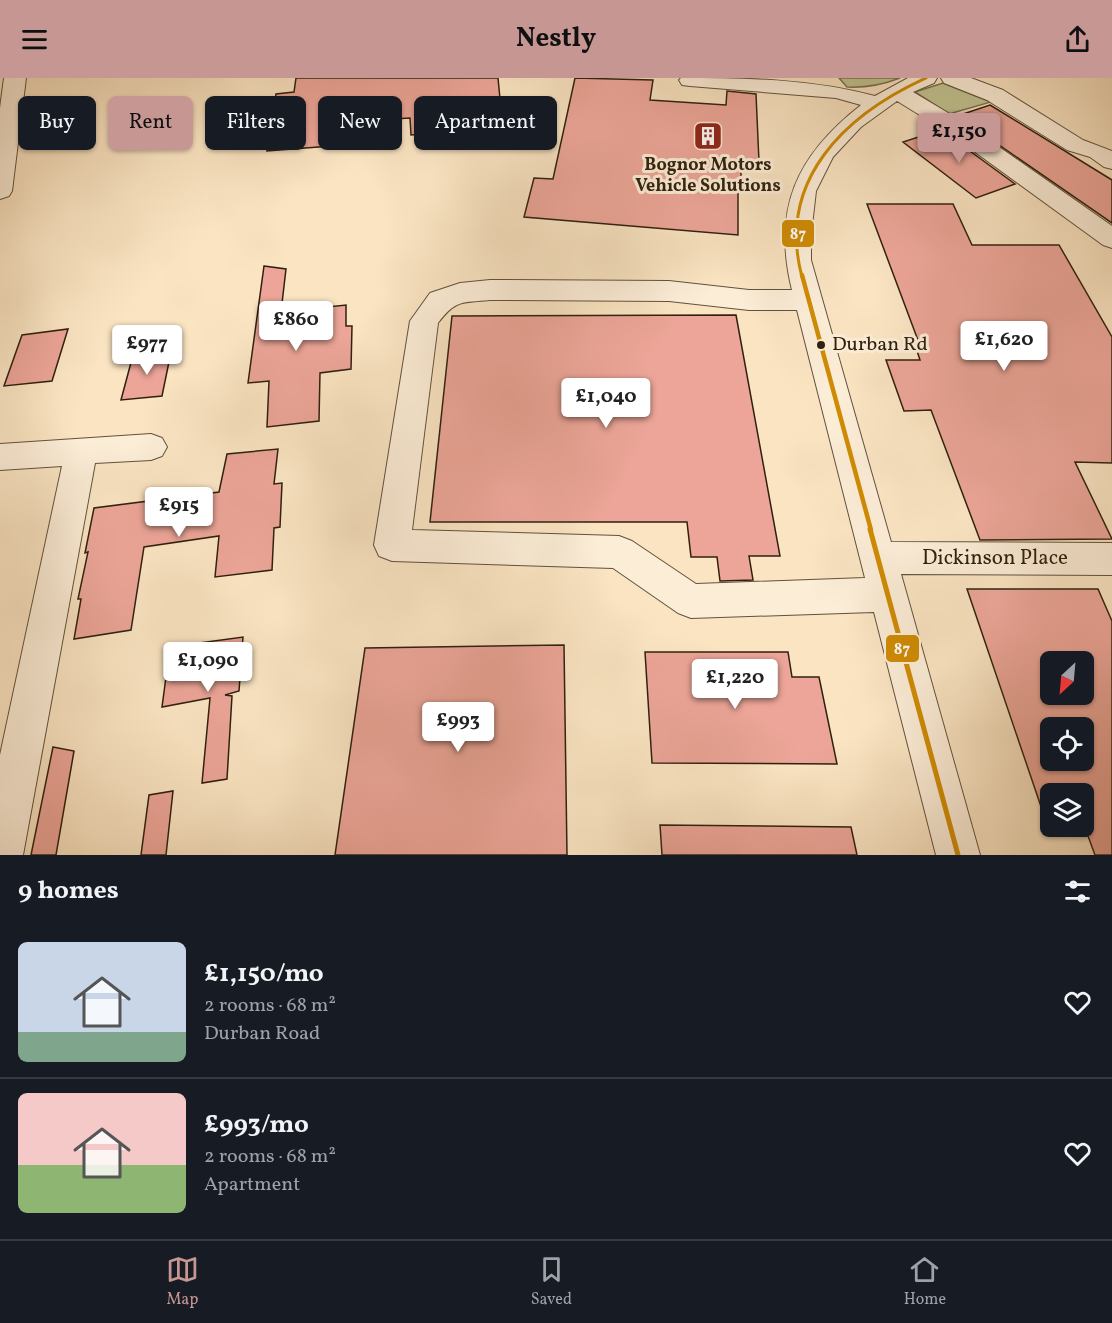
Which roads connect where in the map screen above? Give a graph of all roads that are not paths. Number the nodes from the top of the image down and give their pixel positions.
1 (15, 78) edge
2 (952, 78) edge
3 (690, 80) dead end
4 (900, 91) edge
5 (1112, 162) edge
6 (0, 190) edge
7 (1112, 239) edge
8 (808, 300) junction
9 (151, 447) dead end
10 (81, 451) junction
11 (1, 457) edge
12 (878, 558) junction
13 (1112, 559) edge
14 (887, 594) junction
15 (1, 855) edge
16 (958, 855) edge

1 - 6 street
2 - 5 street
3 - 4 street
4 - 7 street
4 - 8 street
8 - 12 street
8 - 14 street
9 - 10 street
10 - 11 street
10 - 15 street
12 - 13 street, Dickinson Place
12 - 14 street
14 - 16 street

